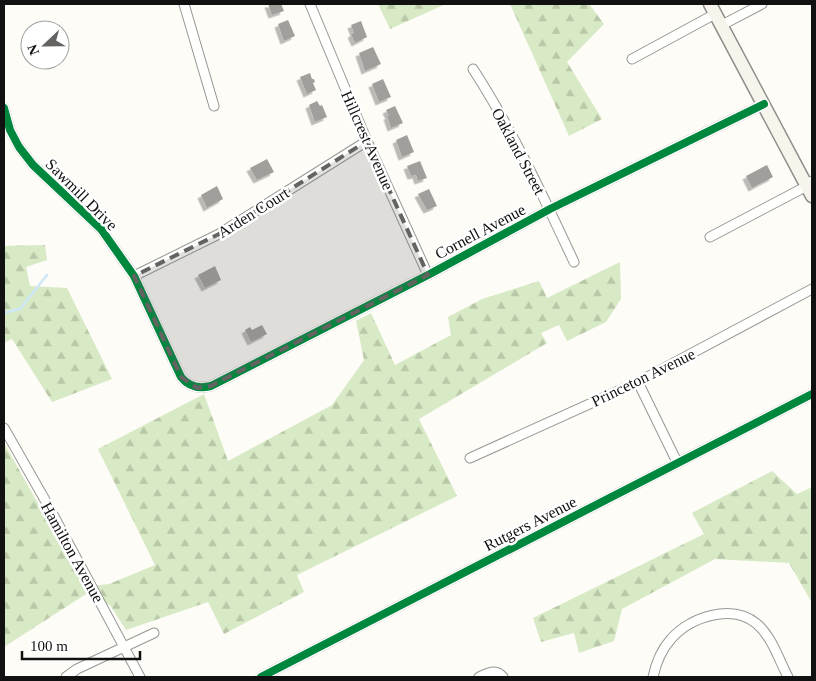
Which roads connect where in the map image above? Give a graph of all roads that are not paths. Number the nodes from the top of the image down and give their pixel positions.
1 (184, 4) edge
2 (310, 4) edge
3 (762, 4) edge
4 (716, 14) edge
5 (632, 59) dead end
6 (473, 70) dead end
7 (764, 104) junction
8 (214, 106) dead end
9 (4, 108) edge
10 (367, 141) junction
11 (810, 188) edge
12 (550, 209) junction
13 (710, 237) dead end
14 (574, 262) dead end
15 (428, 275) junction
16 (134, 276) junction
17 (812, 289) edge
18 (638, 382) junction
19 (211, 386) joint
20 (812, 394) edge
21 (4, 428) edge
22 (470, 458) dead end
23 (677, 462) junction
24 (154, 633) dead end
25 (124, 647) junction
26 (66, 677) edge
27 (140, 677) edge
28 (261, 677) edge
29 (479, 677) edge
30 (503, 677) edge
31 (654, 677) edge
32 (788, 677) edge

1 - 8 street
2 - 10 street, Hillcrest Avenue
3 - 4 street
4 - 5 street
4 - 7 main road
6 - 12 street, Oakland Street
7 - 11 main road
7 - 12 street, Cornell Avenue
9 - 16 street, Sawmill Drive
10 - 15 street, Hillcrest Avenue
10 - 16 street, Arden Court
11 - 13 street
12 - 14 street, Oakland Street
12 - 15 street, Cornell Avenue
15 - 19 street, Cornell Avenue
16 - 19 street, Sawmill Drive
17 - 18 street, Princeton Avenue
18 - 22 street, Princeton Avenue
18 - 23 street
20 - 23 street, Rutgers Avenue
21 - 25 street, Hamilton Avenue
23 - 28 street, Rutgers Avenue
24 - 25 street
25 - 26 street
25 - 27 street, Hamilton Avenue
29 - 30 street
31 - 32 street

